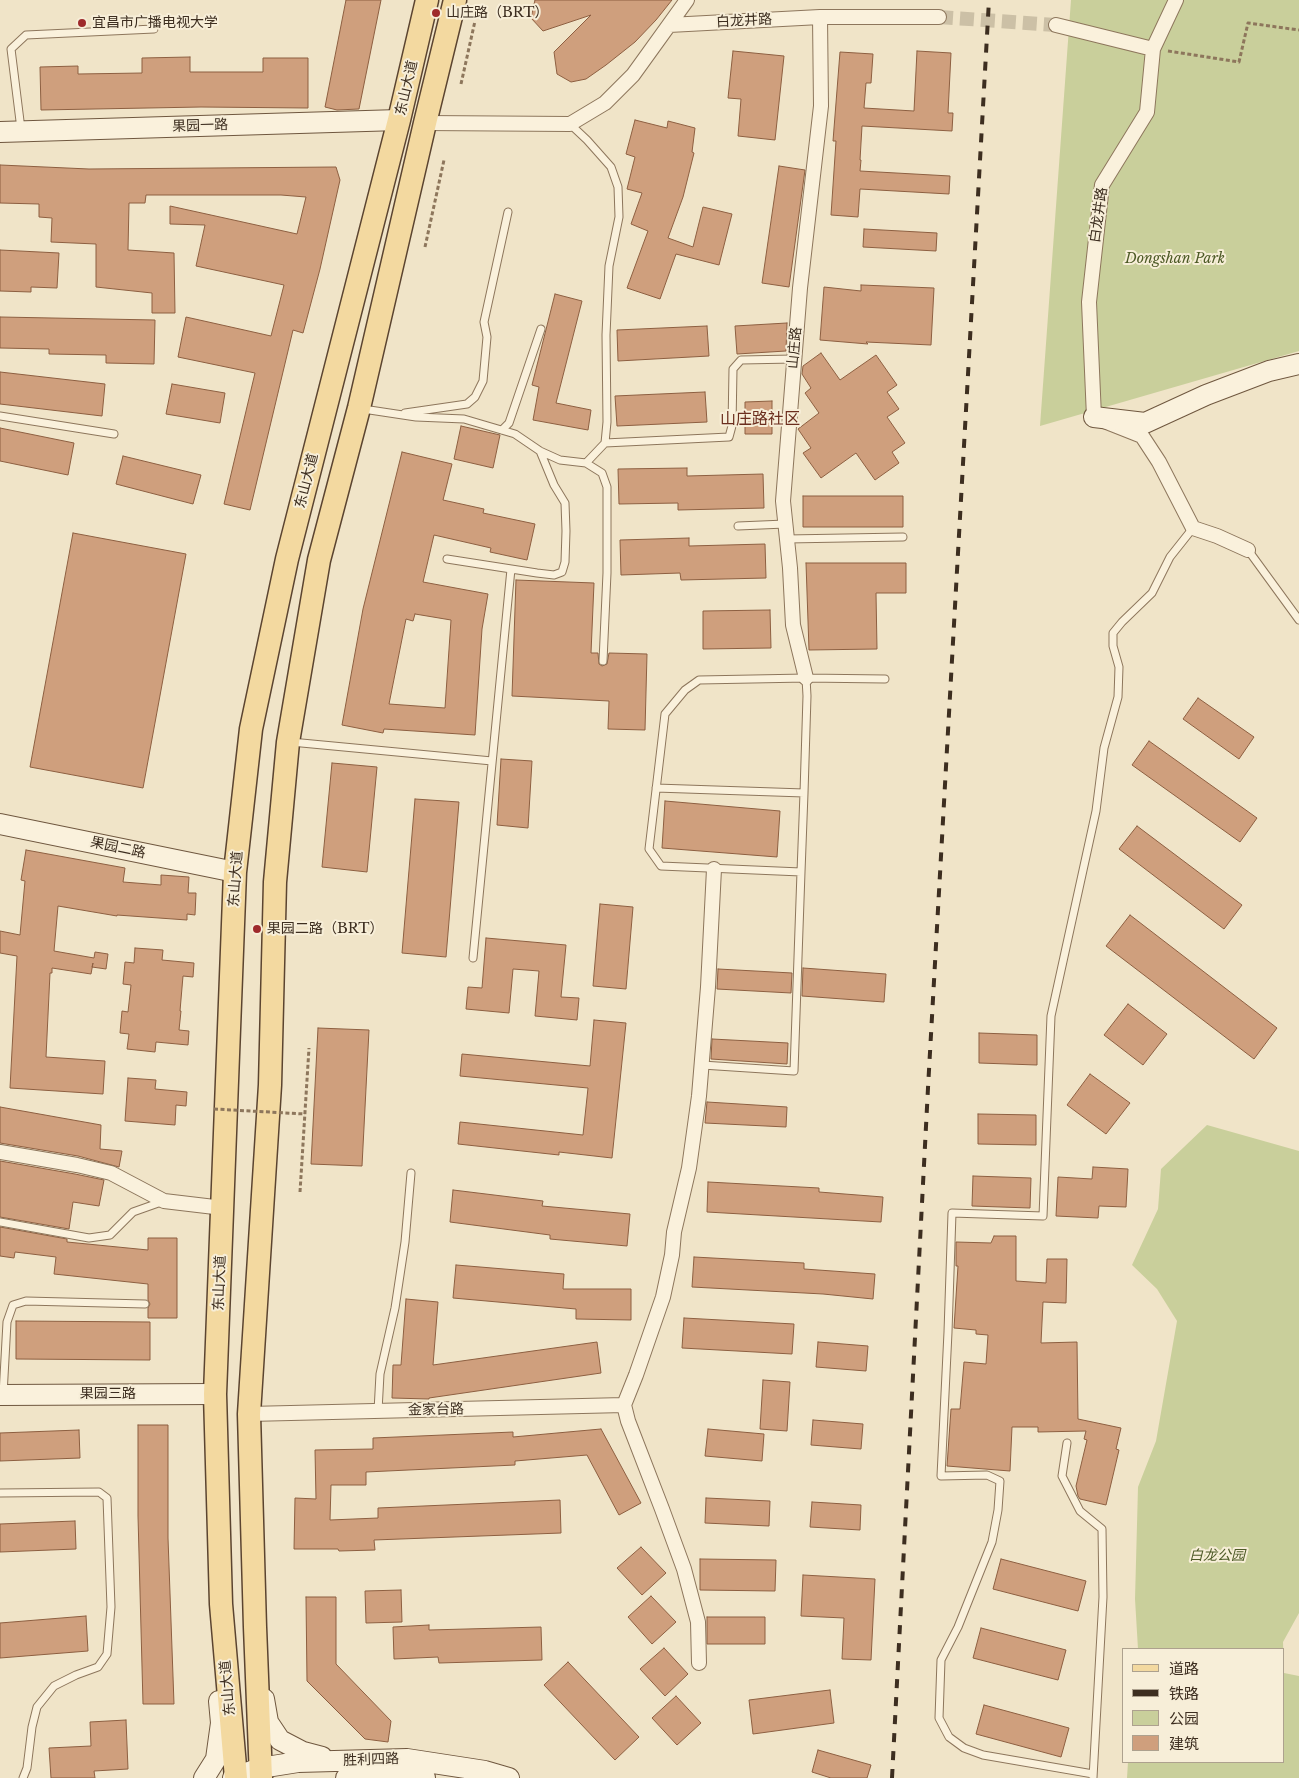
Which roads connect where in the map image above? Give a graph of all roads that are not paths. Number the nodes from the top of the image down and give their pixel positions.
1 (427, 0) edge
2 (455, 0) edge
3 (687, 0) edge
4 (1176, 0) edge
5 (820, 17) junction
6 (939, 17) tunnel mouth
7 (669, 25) junction
8 (1056, 25) tunnel mouth
9 (154, 29) dead end
10 (1153, 49) junction
11 (399, 120) junction
12 (425, 123) junction
13 (570, 124) junction
14 (0, 132) edge
15 (22, 132) junction
16 (508, 212) dead end
17 (541, 329) dead end
18 (794, 359) junction
19 (1299, 364) edge
20 (359, 408) junction
21 (397, 414) junction
22 (0, 416) edge
23 (1094, 417) junction
24 (502, 430) junction
25 (114, 434) dead end
26 (605, 443) junction
27 (540, 450) junction
28 (586, 463) junction
29 (786, 524) junction
30 (738, 526) dead end
31 (1193, 528) junction
32 (903, 537) dead end
33 (787, 539) junction
34 (1248, 550) joint
35 (447, 559) dead end
36 (511, 569) junction
37 (1299, 620) edge
38 (603, 660) dead end
39 (806, 678) junction
40 (885, 679) dead end
41 (288, 742) junction
42 (492, 761) junction
43 (656, 788) junction
44 (804, 792) junction
45 (0, 824) edge
46 (714, 869) junction
47 (235, 872) junction
48 (801, 872) junction
49 (473, 958) dead end
50 (702, 1065) junction
51 (0, 1152) edge
52 (411, 1173) dead end
53 (164, 1201) junction
54 (223, 1208) junction
55 (0, 1222) edge
56 (145, 1304) dead end
57 (215, 1394) junction
58 (1, 1395) edge
59 (624, 1406) junction
60 (378, 1411) junction
61 (249, 1414) junction
62 (1067, 1443) dead end
63 (0, 1493) edge
64 (221, 1604) junction
65 (255, 1627) junction
66 (699, 1663) dead end
67 (336, 1761) junction
68 (261, 1773) edge
69 (1093, 1776) edge
70 (23, 1778) edge
71 (204, 1778) edge
72 (235, 1778) edge
73 (346, 1778) edge
74 (425, 1778) edge
75 (509, 1778) edge

1 - 11 main road, 东山大道
2 - 12 main road, 东山大道
3 - 7 street
4 - 10 street, 白龙井路
5 - 6 street, 白龙井路
5 - 7 street, 白龙井路
5 - 18 street, 山庄路
7 - 13 street
8 - 10 street
9 - 15 lane
10 - 23 street, 白龙井路
11 - 15 street, 果园一路
11 - 47 main road, 东山大道
12 - 13 street
12 - 20 main road, 东山大道
13 - 26 lane
14 - 15 street, 果园一路
16 - 21 lane
17 - 24 lane
18 - 26 lane
18 - 29 street, 山庄路
19 - 23 street
20 - 21 lane
20 - 41 main road, 东山大道
21 - 24 lane
22 - 25 lane
23 - 31 street
24 - 27 lane
26 - 28 lane
27 - 28 lane
27 - 36 lane
28 - 38 lane
29 - 30 lane
29 - 33 street, 山庄路
31 - 34 street
31 - 69 lane
32 - 33 lane
33 - 39 street, 山庄路
34 - 37 lane
35 - 36 lane
36 - 42 lane
39 - 40 lane
39 - 43 lane
39 - 44 lane
41 - 42 lane
41 - 61 main road, 东山大道
42 - 49 lane
43 - 44 lane
43 - 46 lane
44 - 48 lane
45 - 47 street, 果园二路
46 - 48 lane
46 - 50 street
47 - 54 main road, 东山大道
48 - 50 lane
50 - 59 street
51 - 53 street
52 - 60 lane
53 - 54 street
53 - 55 lane
54 - 57 main road, 东山大道
56 - 58 lane
57 - 58 street, 果园三路
57 - 64 main road, 东山大道
59 - 60 street, 金家台路
59 - 66 street
60 - 61 street, 金家台路
61 - 65 main road, 东山大道
62 - 69 lane
63 - 70 lane
64 - 71 street
64 - 72 main road, 东山大道
65 - 67 street
65 - 68 main road, 东山大道
67 - 68 street, 胜利四路
67 - 75 street, 胜利四路
68 - 72 street, 胜利四路
73 - 74 street, 胜利四路

